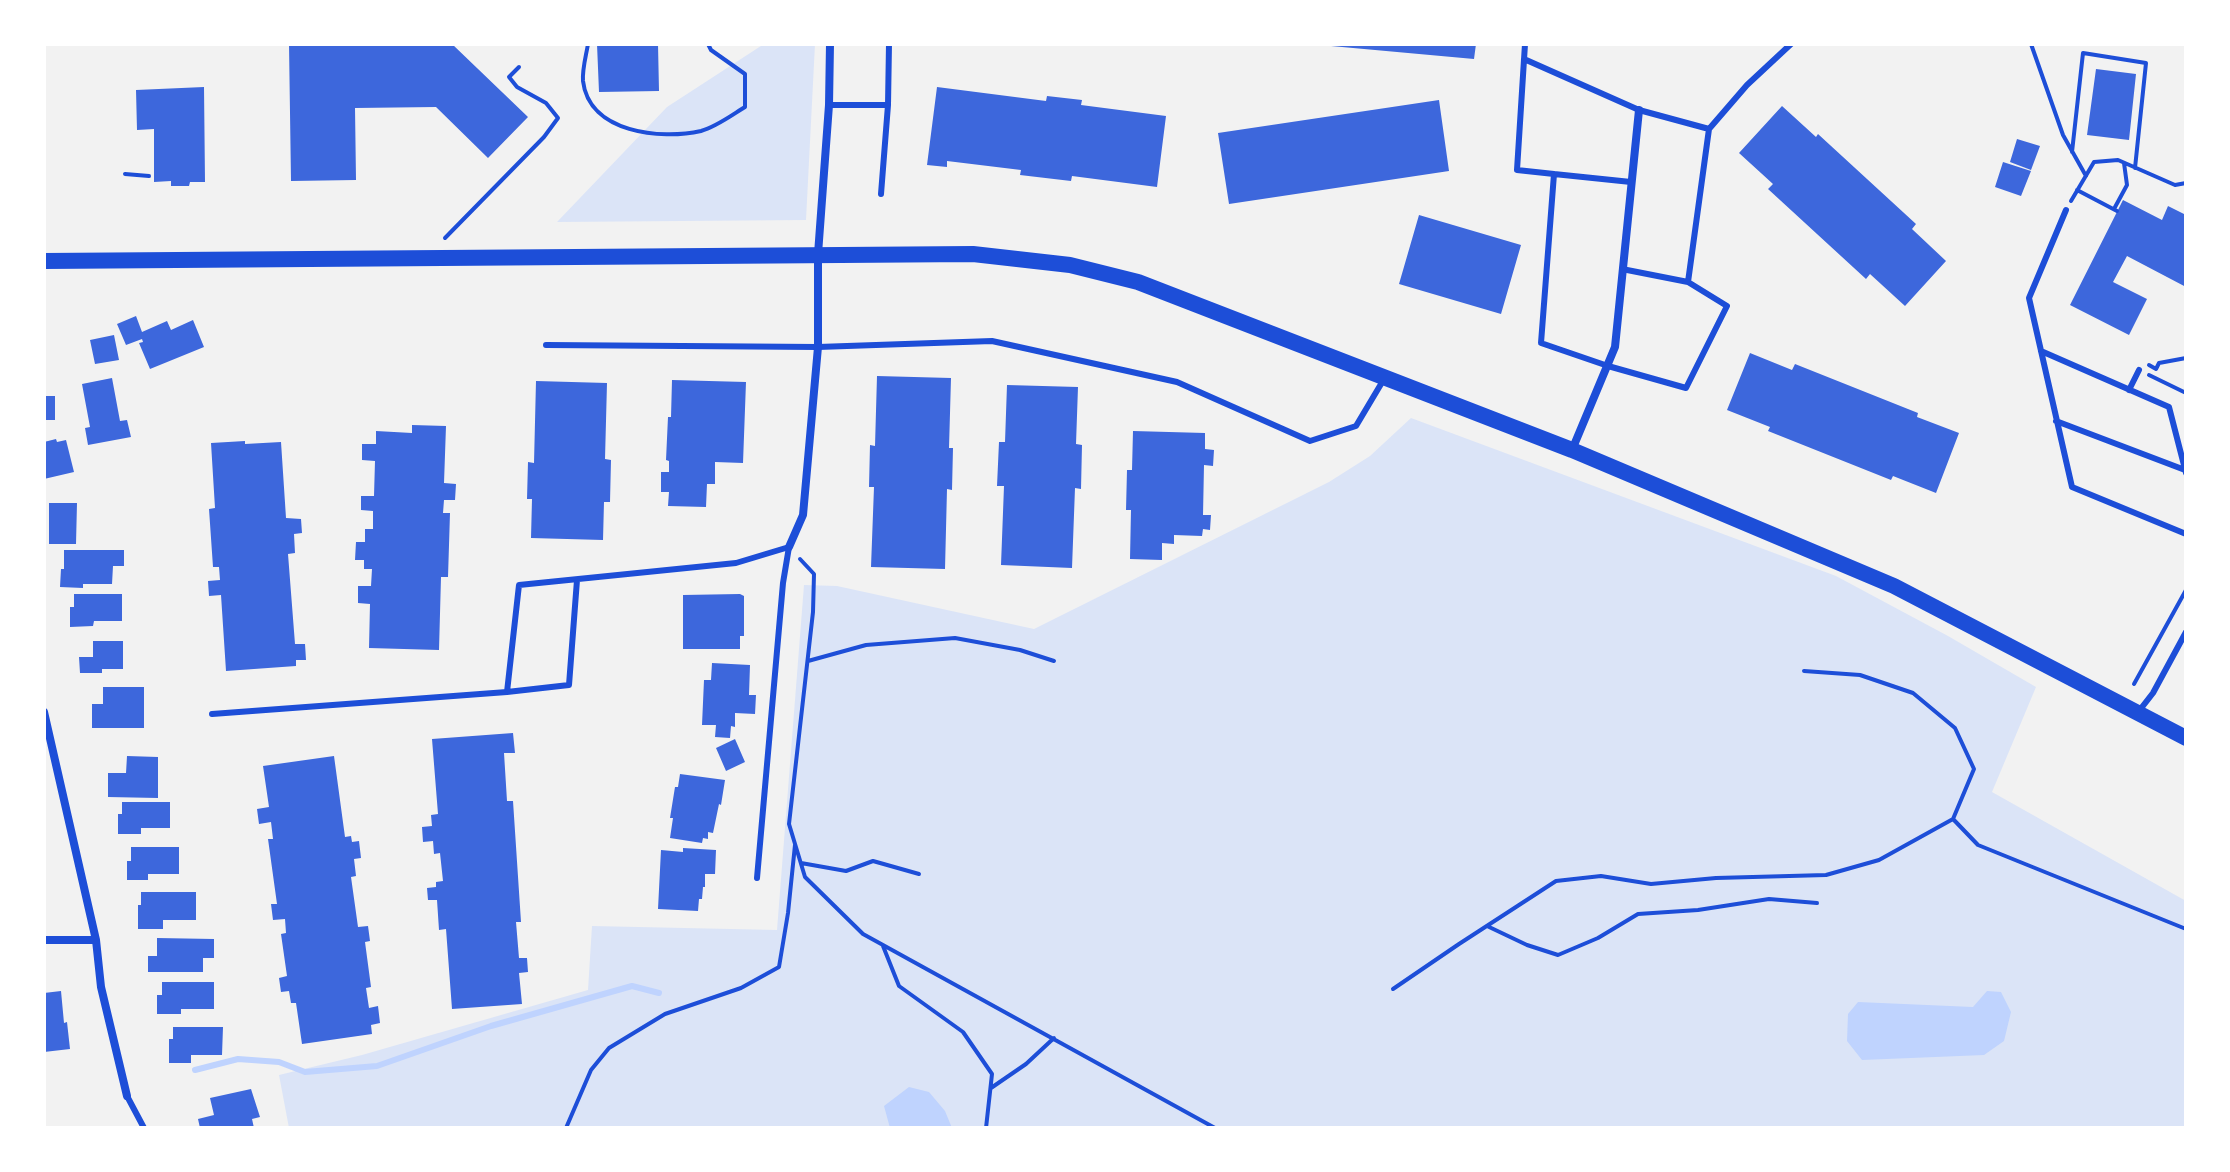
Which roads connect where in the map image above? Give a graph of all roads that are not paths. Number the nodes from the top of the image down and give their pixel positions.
1 (830, 44) edge
2 (889, 44) edge
3 (1525, 44) edge
4 (1791, 44) edge
5 (1524, 59) junction
6 (829, 105) junction
7 (888, 105) junction
8 (1639, 110) junction
9 (1709, 129) junction
10 (1554, 174) junction
11 (1631, 182) junction
12 (881, 194) dead end
13 (2066, 210) road end
14 (818, 254) junction
15 (44, 261) edge
16 (1622, 269) junction
17 (1688, 282) junction
18 (546, 345) dead end
19 (818, 347) junction
20 (2041, 351) junction
21 (1608, 366) junction
22 (2142, 371) road end
23 (1385, 378) junction
24 (2129, 390) junction
25 (2056, 421) junction
26 (1572, 450) junction
27 (2185, 472) edge
28 (2186, 534) edge
29 (789, 547) junction
30 (577, 580) junction
31 (2186, 632) edge
32 (507, 692) junction
33 (2138, 711) junction
34 (44, 712) edge
35 (212, 714) dead end
36 (2186, 738) edge
37 (757, 878) dead end
38 (44, 940) edge
39 (96, 940) junction
40 (127, 1096) joint
41 (144, 1128) edge

1 - 6 street
2 - 7 lane
3 - 5 lane
4 - 9 lane
5 - 8 lane
5 - 10 lane
6 - 7 lane
6 - 14 street
7 - 12 lane
8 - 9 lane
8 - 11 street
9 - 17 lane
10 - 11 lane
10 - 21 lane
11 - 16 street
13 - 20 lane
14 - 15 main road
14 - 19 street
14 - 23 main road
16 - 17 lane
16 - 21 street
17 - 21 lane
18 - 19 lane
19 - 23 lane
19 - 29 street
20 - 24 lane
20 - 25 lane
21 - 26 street
22 - 24 lane
23 - 26 main road
24 - 27 lane
25 - 27 lane
25 - 28 lane
26 - 33 main road
29 - 30 lane
29 - 37 lane
30 - 32 lane
30 - 32 lane
31 - 33 lane
32 - 35 lane
33 - 36 main road
34 - 39 street
38 - 39 street
39 - 40 street
40 - 41 lane

